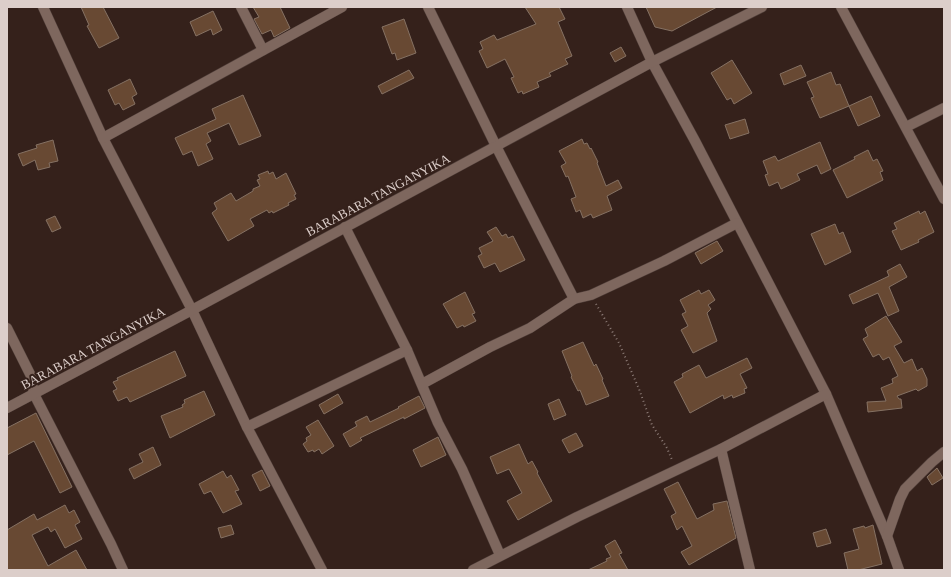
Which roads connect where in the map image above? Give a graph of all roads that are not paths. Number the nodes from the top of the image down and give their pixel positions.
1 (43, 7) edge
2 (241, 7) edge
3 (342, 7) edge
4 (428, 7) edge
5 (627, 7) edge
6 (762, 7) edge
7 (841, 7) edge
8 (263, 50) junction
9 (652, 62) junction
10 (944, 108) edge
11 (906, 127) junction
12 (103, 138) junction
13 (496, 146) junction
14 (944, 199) edge
15 (737, 223) junction
16 (345, 227) junction
17 (574, 299) junction
18 (192, 310) junction
19 (7, 328) edge
20 (408, 350) junction
21 (422, 384) junction
22 (34, 394) junction
23 (826, 394) junction
24 (7, 408) edge
25 (247, 427) junction
26 (721, 449) junction
27 (944, 452) edge
28 (887, 536) junction
29 (500, 556) junction
30 (123, 570) edge
31 (322, 570) edge
32 (473, 570) edge
33 (750, 570) edge
34 (899, 570) edge

1 - 12 street
2 - 8 street
3 - 8 street
4 - 13 street
5 - 9 street
6 - 9 street, BARABARA TANGANYIKA
7 - 11 street
8 - 12 street
9 - 13 street, BARABARA TANGANYIKA
9 - 15 street
10 - 11 street
11 - 14 street
12 - 18 street
13 - 16 street, BARABARA TANGANYIKA
13 - 17 street
15 - 17 street
15 - 23 street
16 - 18 street, BARABARA TANGANYIKA
16 - 20 street
17 - 21 street
18 - 22 street, BARABARA TANGANYIKA
18 - 25 street
19 - 22 street
20 - 21 street
20 - 25 street
21 - 29 street
22 - 24 street, BARABARA TANGANYIKA
22 - 30 street
23 - 26 street
23 - 28 street
25 - 31 street
26 - 29 street
26 - 33 street
27 - 28 street
28 - 34 street
29 - 32 street

